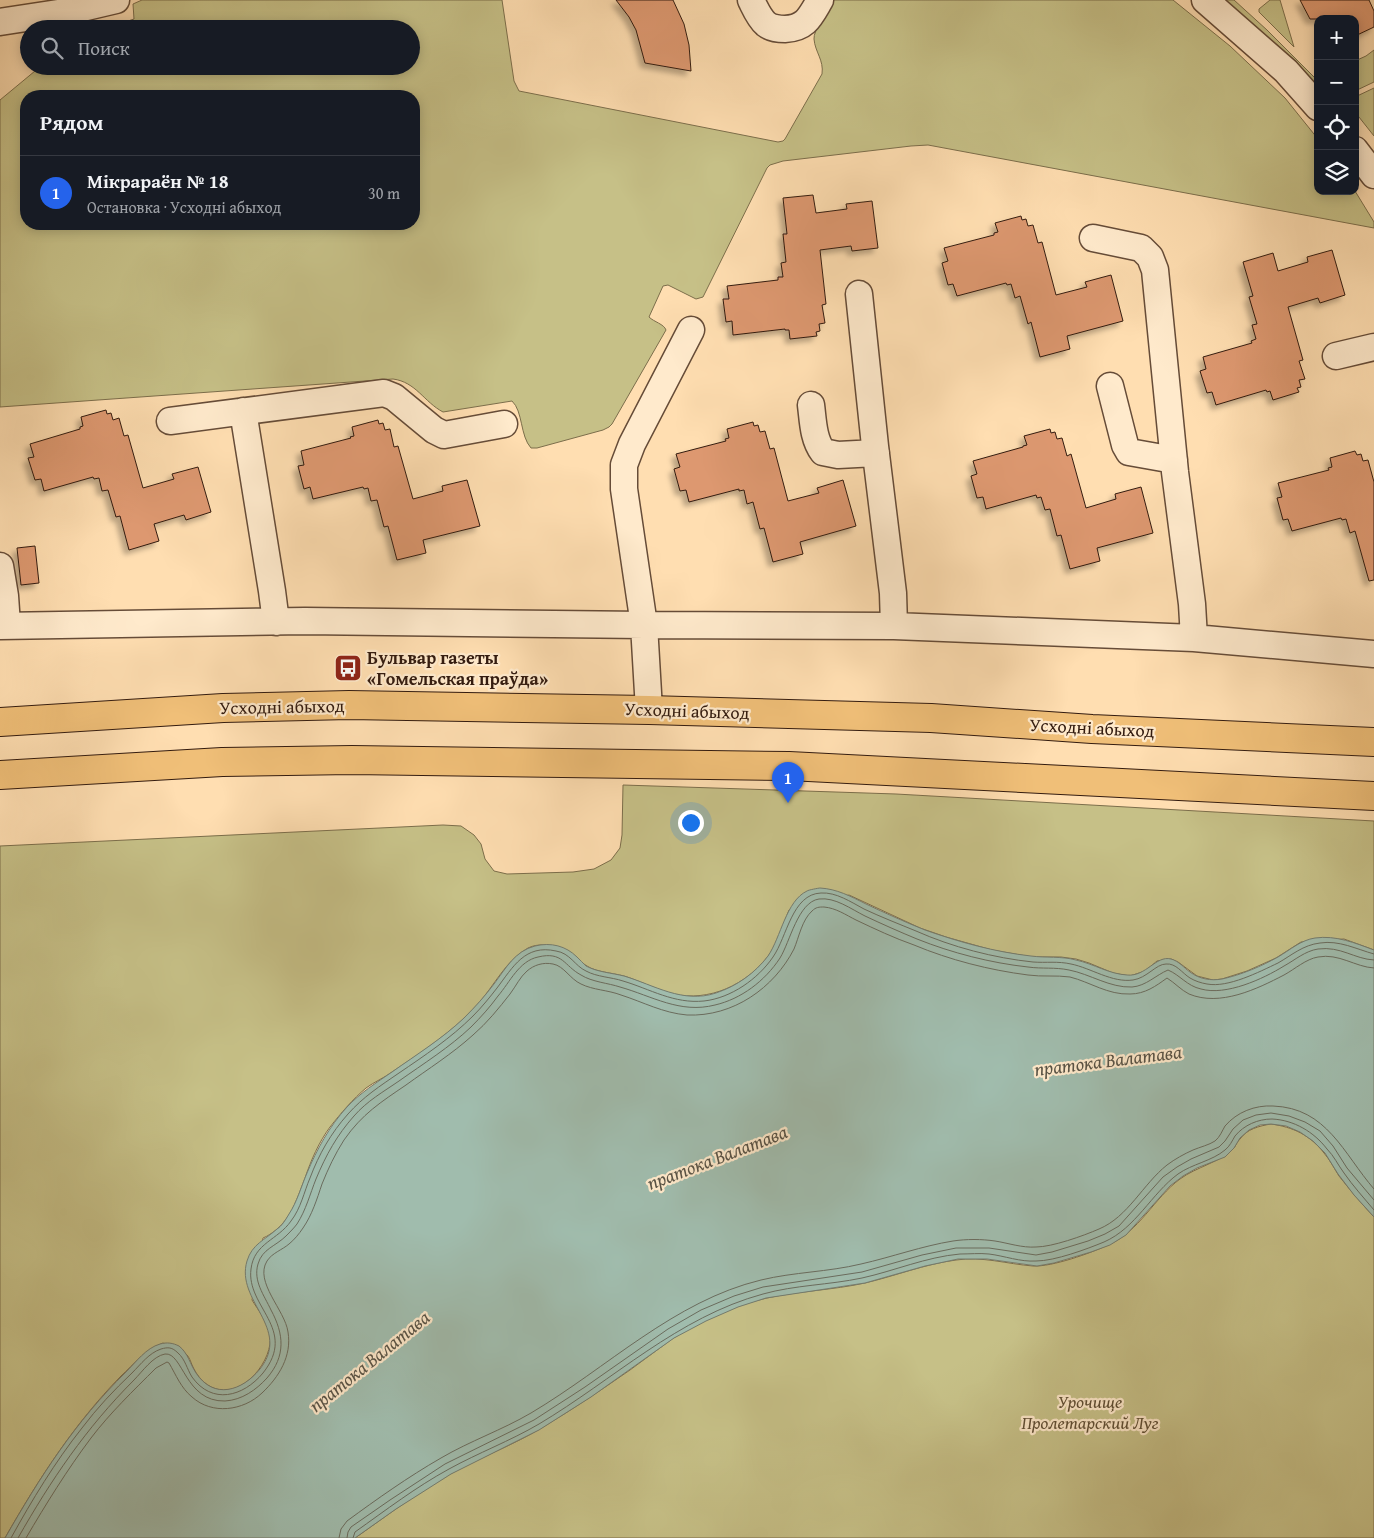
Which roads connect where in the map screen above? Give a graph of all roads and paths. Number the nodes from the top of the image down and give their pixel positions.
1 (116, 0) edge
2 (751, 0) edge
3 (820, 0) edge
4 (1205, 0) edge
5 (0, 22) edge
6 (1317, 105) edge
7 (1093, 238) dead end
8 (859, 294) dead end
9 (691, 330) dead end
10 (1374, 346) edge
11 (1336, 356) dead end
12 (1110, 386) dead end
13 (811, 404) dead end
14 (242, 411) junction
15 (170, 421) dead end
16 (504, 424) dead end
17 (876, 453) junction
18 (1174, 460) junction
19 (0, 566) edge
20 (276, 622) junction
21 (644, 625) junction
22 (3, 626) edge
23 (894, 626) junction
24 (1194, 638) junction
25 (1374, 654) edge
26 (649, 710) junction
27 (0, 722) edge
28 (1374, 742) edge
29 (0, 775) edge
30 (1374, 796) edge

1 - 5 street
2 - 3 street
4 - 6 street
7 - 18 street
8 - 17 street
9 - 21 street
10 - 11 street
12 - 18 street
13 - 17 street
14 - 15 street
14 - 16 street
14 - 20 street
17 - 23 street
18 - 24 street
19 - 22 street
20 - 21 street
20 - 22 street
21 - 23 street
21 - 26 street
23 - 24 street
24 - 25 street
26 - 27 main road, Усходні абыход
26 - 28 main road, Усходні абыход
29 - 30 main road

